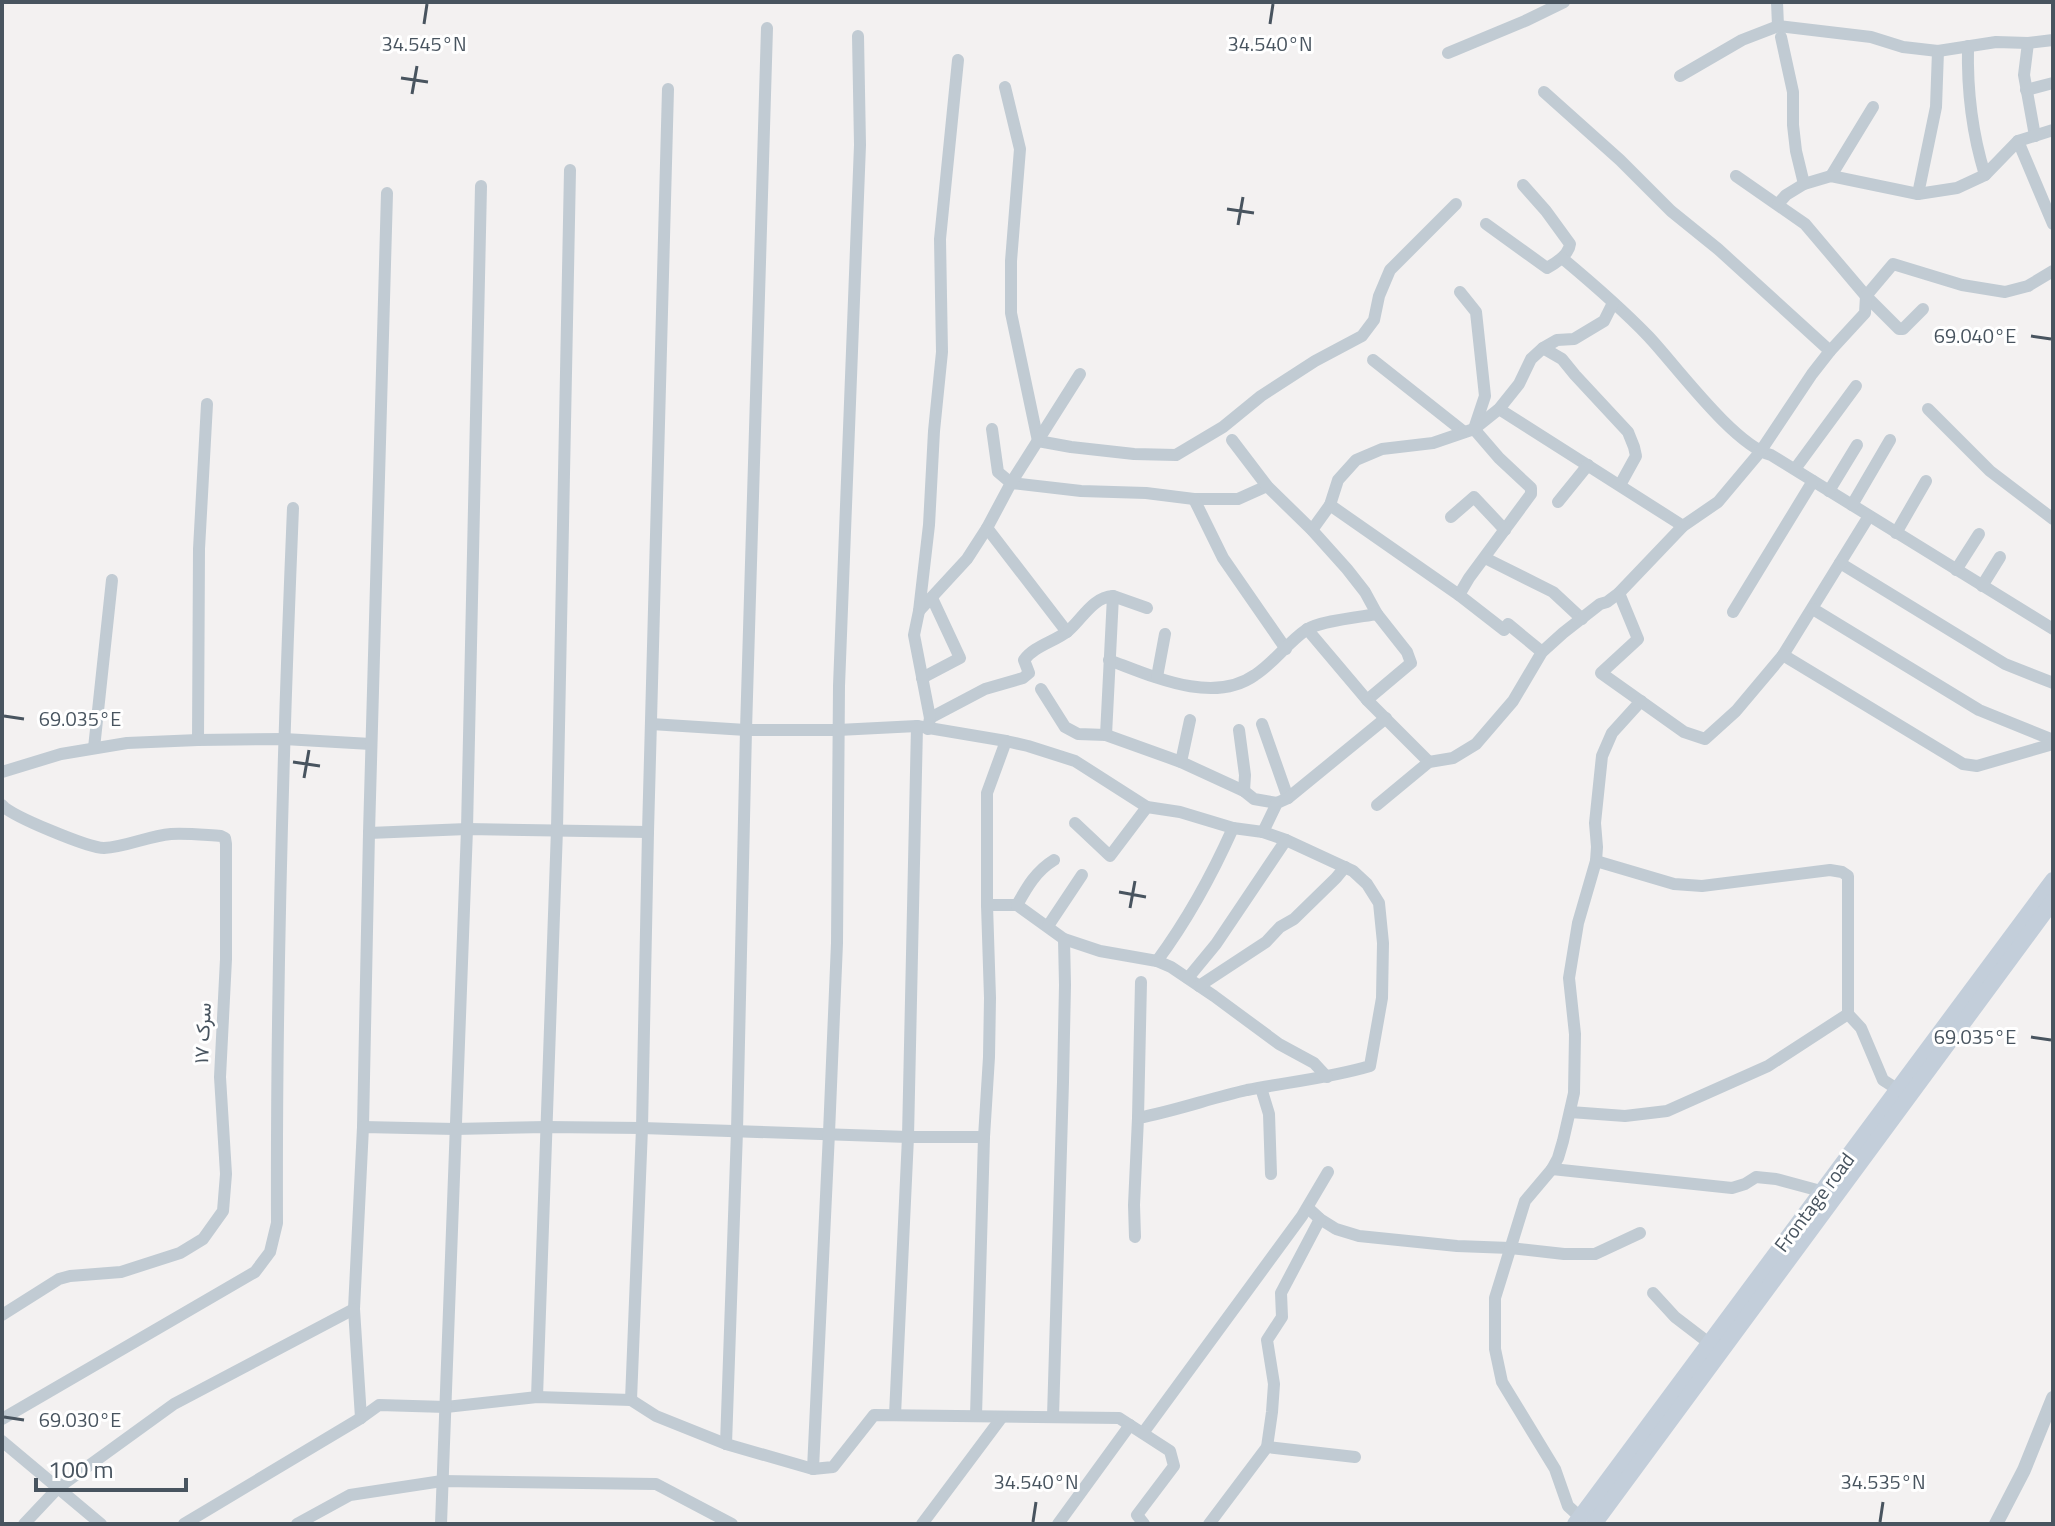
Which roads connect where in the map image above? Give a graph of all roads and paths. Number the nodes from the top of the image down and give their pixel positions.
1 (1564, 2) edge
2 (1777, 2) edge
3 (767, 28) dead end
4 (1779, 32) junction
5 (858, 36) dead end
6 (2053, 40) edge
7 (2028, 43) junction
8 (1968, 46) junction
9 (1938, 51) junction
10 (1448, 53) dead end
11 (958, 60) dead end
12 (1680, 76) dead end
13 (2053, 83) edge
14 (1005, 87) dead end
15 (668, 89) dead end
16 (2026, 90) junction
17 (1544, 92) dead end
18 (1873, 107) dead end
19 (2053, 130) edge
20 (2035, 136) junction
21 (2018, 141) junction
22 (570, 170) dead end
23 (1985, 175) junction
24 (1736, 176) dead end
25 (1831, 176) junction
26 (1804, 184) junction
27 (1523, 185) dead end
28 (481, 186) dead end
29 (387, 193) dead end
30 (1918, 194) junction
31 (1456, 204) dead end
32 (1778, 204) junction
33 (1486, 224) dead end
34 (2053, 224) edge
35 (1562, 258) junction
36 (2053, 271) edge
37 (1460, 292) dead end
38 (1866, 296) junction
39 (1613, 303) junction
40 (1923, 309) dead end
41 (1543, 348) junction
42 (1830, 351) junction
43 (1373, 360) dead end
44 (1080, 374) dead end
45 (1856, 386) dead end
46 (207, 404) dead end
47 (1499, 409) junction
48 (1928, 409) dead end
49 (992, 429) dead end
50 (1469, 431) junction
51 (1232, 440) dead end
52 (1890, 440) dead end
53 (1038, 441) junction
54 (1857, 445) dead end
55 (1760, 452) junction
56 (1588, 465) junction
57 (1795, 469) junction
58 (1813, 481) junction
59 (1926, 481) dead end
60 (1011, 483) junction
61 (1620, 485) junction
62 (1267, 486) junction
63 (1829, 491) junction
64 (1194, 499) junction
65 (1558, 502) dead end
66 (1330, 505) junction
67 (1852, 505) junction
68 (293, 508) dead end
69 (1869, 516) junction
70 (1451, 517) dead end
71 (2053, 519) edge
72 (1683, 526) junction
73 (987, 528) junction
74 (1312, 530) junction
75 (1505, 530) junction
76 (1896, 533) junction
77 (1979, 534) dead end
78 (2000, 557) dead end
79 (1485, 558) junction
80 (1840, 563) junction
81 (1956, 570) junction
82 (112, 580) dead end
83 (1982, 586) junction
84 (1619, 593) junction
85 (1459, 595) junction
86 (1113, 596) junction
87 (932, 598) junction
88 (1147, 608) dead end
89 (1813, 609) junction
90 (919, 611) junction
91 (1733, 612) dead end
92 (1377, 614) junction
93 (1582, 619) junction
94 (1307, 629) junction
95 (2053, 629) edge
96 (1067, 632) junction
97 (1165, 634) dead end
98 (1286, 649) junction
99 (1542, 652) junction
100 (1783, 655) junction
101 (1109, 660) junction
102 (1157, 677) junction
103 (922, 678) junction
104 (2053, 683) edge
105 (1041, 689) dead end
106 (1367, 700) junction
107 (1641, 701) junction
108 (1386, 718) junction
109 (1190, 720) dead end
110 (651, 724) junction
111 (925, 724) junction
112 (1262, 724) dead end
113 (746, 730) junction
114 (838, 730) junction
115 (1239, 730) dead end
116 (1106, 735) junction
117 (284, 739) junction
118 (198, 740) junction
119 (1006, 741) junction
120 (2053, 742) edge
121 (371, 744) junction
122 (94, 748) junction
123 (1181, 762) junction
124 (1429, 762) junction
125 (2, 772) edge
126 (1244, 791) junction
127 (1283, 800) junction
128 (2, 805) edge
129 (1377, 805) dead end
130 (1147, 807) junction
131 (1075, 823) dead end
132 (1233, 828) junction
133 (467, 829) junction
134 (557, 829) junction
135 (648, 832) junction
136 (1263, 832) junction
137 (369, 833) junction
138 (1286, 840) junction
139 (1054, 860) dead end
140 (1596, 861) junction
141 (1345, 867) junction
142 (1082, 875) dead end
143 (2053, 880) edge
144 (2053, 901) edge
145 (987, 905) junction
146 (1017, 905) junction
147 (1048, 926) junction
148 (1064, 939) junction
149 (1157, 961) junction
150 (1141, 982) dead end
151 (1194, 982) junction
152 (1848, 1014) junction
153 (1327, 1077) junction
154 (1261, 1088) junction
155 (1897, 1089) junction
156 (1570, 1112) junction
157 (1138, 1118) junction
158 (363, 1127) junction
159 (546, 1127) junction
160 (642, 1128) junction
161 (455, 1129) junction
162 (737, 1131) junction
163 (829, 1133) junction
164 (908, 1137) junction
165 (984, 1137) junction
166 (1552, 1169) junction
167 (1328, 1172) dead end
168 (1271, 1174) dead end
169 (1828, 1194) junction
170 (1308, 1208) junction
171 (1320, 1219) junction
172 (1640, 1233) dead end
173 (1135, 1237) dead end
174 (1510, 1248) junction
175 (1653, 1293) dead end
176 (354, 1309) junction
177 (2, 1315) edge
178 (1709, 1343) junction
179 (537, 1397) junction
180 (631, 1400) junction
181 (2053, 1401) edge
182 (446, 1407) junction
183 (895, 1415) junction
184 (976, 1416) junction
185 (1002, 1417) junction
186 (1053, 1417) junction
187 (361, 1418) junction
188 (2, 1419) edge
189 (1130, 1425) junction
190 (1143, 1433) junction
191 (2, 1441) edge
192 (726, 1444) junction
193 (1267, 1447) junction
194 (1355, 1457) dead end
195 (813, 1469) junction
196 (442, 1481) junction
197 (58, 1488) junction
198 (1583, 1522) edge
199 (24, 1524) edge
200 (101, 1524) edge
201 (184, 1524) edge
202 (297, 1524) edge
203 (441, 1524) edge
204 (732, 1524) edge
205 (922, 1524) edge
206 (1058, 1524) edge
207 (1144, 1524) edge
208 (1209, 1524) edge
209 (1996, 1524) edge

1 - 10 street
2 - 4 street
3 - 113 street
4 - 9 street
4 - 12 street
4 - 26 street
5 - 114 street
6 - 7 street
7 - 8 street
7 - 16 street
8 - 9 street
8 - 23 street
9 - 30 street
11 - 90 street
13 - 16 street
14 - 53 street
15 - 110 street
16 - 20 street
17 - 42 street
18 - 25 street
19 - 20 street
20 - 21 street
21 - 23 street
21 - 34 street
22 - 134 street
23 - 30 street
24 - 32 street
25 - 26 street
25 - 30 street
26 - 32 street
27 - 35 street
28 - 133 street
29 - 121 street
31 - 53 street
32 - 38 street
33 - 35 street
35 - 39 street
36 - 38 street
37 - 50 street
38 - 40 street
38 - 42 street
39 - 41 street
39 - 55 street
41 - 47 street
41 - 61 street
42 - 55 street
43 - 50 street
44 - 53 street
45 - 57 street
46 - 118 street
47 - 50 street
47 - 56 street
48 - 71 street
49 - 60 street
50 - 66 street
50 - 75 street
51 - 62 street
52 - 67 street
53 - 60 street
54 - 63 street
55 - 57 street
55 - 72 street
56 - 61 street
56 - 65 street
57 - 58 street
58 - 63 street
58 - 91 street
59 - 76 street
60 - 64 street
60 - 73 street
61 - 72 street
62 - 64 street
62 - 74 street
63 - 67 street
64 - 98 street
66 - 74 street
66 - 85 street
67 - 69 street
68 - 117 street
69 - 76 street
69 - 80 street
70 - 75 street
72 - 84 street
73 - 87 street
73 - 96 street
74 - 92 street
75 - 79 street
76 - 81 street
77 - 81 street
78 - 83 street
79 - 85 street
79 - 93 street
80 - 89 street
80 - 104 street
81 - 83 street
82 - 122 street
83 - 95 street
84 - 93 street
84 - 107 street
85 - 99 street
86 - 88 street
86 - 96 street
86 - 101 street
87 - 90 street
87 - 103 street
89 - 100 street
89 - 120 street
90 - 103 street
92 - 94 street
92 - 106 street
93 - 99 street
94 - 98 street
94 - 106 street
96 - 111 street
97 - 102 street
98 - 102 street
99 - 124 street
100 - 107 street
100 - 120 street
101 - 102 street
101 - 116 street
103 - 111 street
105 - 116 street
106 - 108 street
107 - 140 street
108 - 124 street
108 - 127 street
109 - 123 street
110 - 113 street
110 - 135 street
111 - 114 street
111 - 119 street
111 - 164 street
112 - 127 street
113 - 114 street
113 - 162 street
114 - 163 street
115 - 126 street
116 - 123 street
117 - 118 street
117 - 121 street
117 - 188 street
118 - 122 street
119 - 130 street
119 - 145 street
121 - 137 street
122 - 125 street
123 - 126 street
124 - 129 street
126 - 127 street
127 - 136 street
128 - 177 street, سرک ۱۷
130 - 131 street
130 - 132 street
132 - 136 street
132 - 149 street
133 - 134 street
133 - 137 street
133 - 161 street
134 - 135 street
134 - 159 street
135 - 160 street
136 - 138 street
137 - 158 street
138 - 141 street
138 - 151 street
139 - 146 street
140 - 152 street
140 - 156 street
141 - 151 street
141 - 153 street
142 - 147 street
143 - 155 main road, Frontage road
144 - 169 main road
145 - 146 street
145 - 165 street
146 - 147 street
147 - 148 street
148 - 149 street
148 - 186 street
149 - 151 street
150 - 157 street
151 - 153 street
152 - 155 street
152 - 156 street
153 - 154 street
154 - 157 street
154 - 168 street
155 - 169 main road, Frontage road
156 - 166 street
157 - 173 street
158 - 161 street
158 - 176 street
159 - 160 street
159 - 161 street
159 - 179 street
160 - 162 street
160 - 180 street
161 - 182 street
162 - 163 street
162 - 192 street
163 - 164 street
163 - 195 street
164 - 165 street
164 - 183 street
165 - 184 street
166 - 169 street
166 - 174 street
167 - 170 street
169 - 178 main road, Frontage road
169 - 198 main road
170 - 171 street
170 - 190 street
171 - 174 street
171 - 193 street
172 - 174 street
174 - 198 street
175 - 178 street
176 - 187 street
176 - 197 street
178 - 198 main road, Frontage road
179 - 180 street
179 - 182 street
180 - 192 street
181 - 209 street
182 - 187 street
182 - 196 street
183 - 184 street
183 - 195 street
184 - 185 street
185 - 186 street
185 - 205 street
186 - 189 street
187 - 201 street
189 - 190 street
189 - 206 street
190 - 207 street
191 - 197 street
192 - 195 street
193 - 194 street
193 - 208 street
196 - 202 street
196 - 203 street
196 - 204 street
197 - 199 street
197 - 200 street

